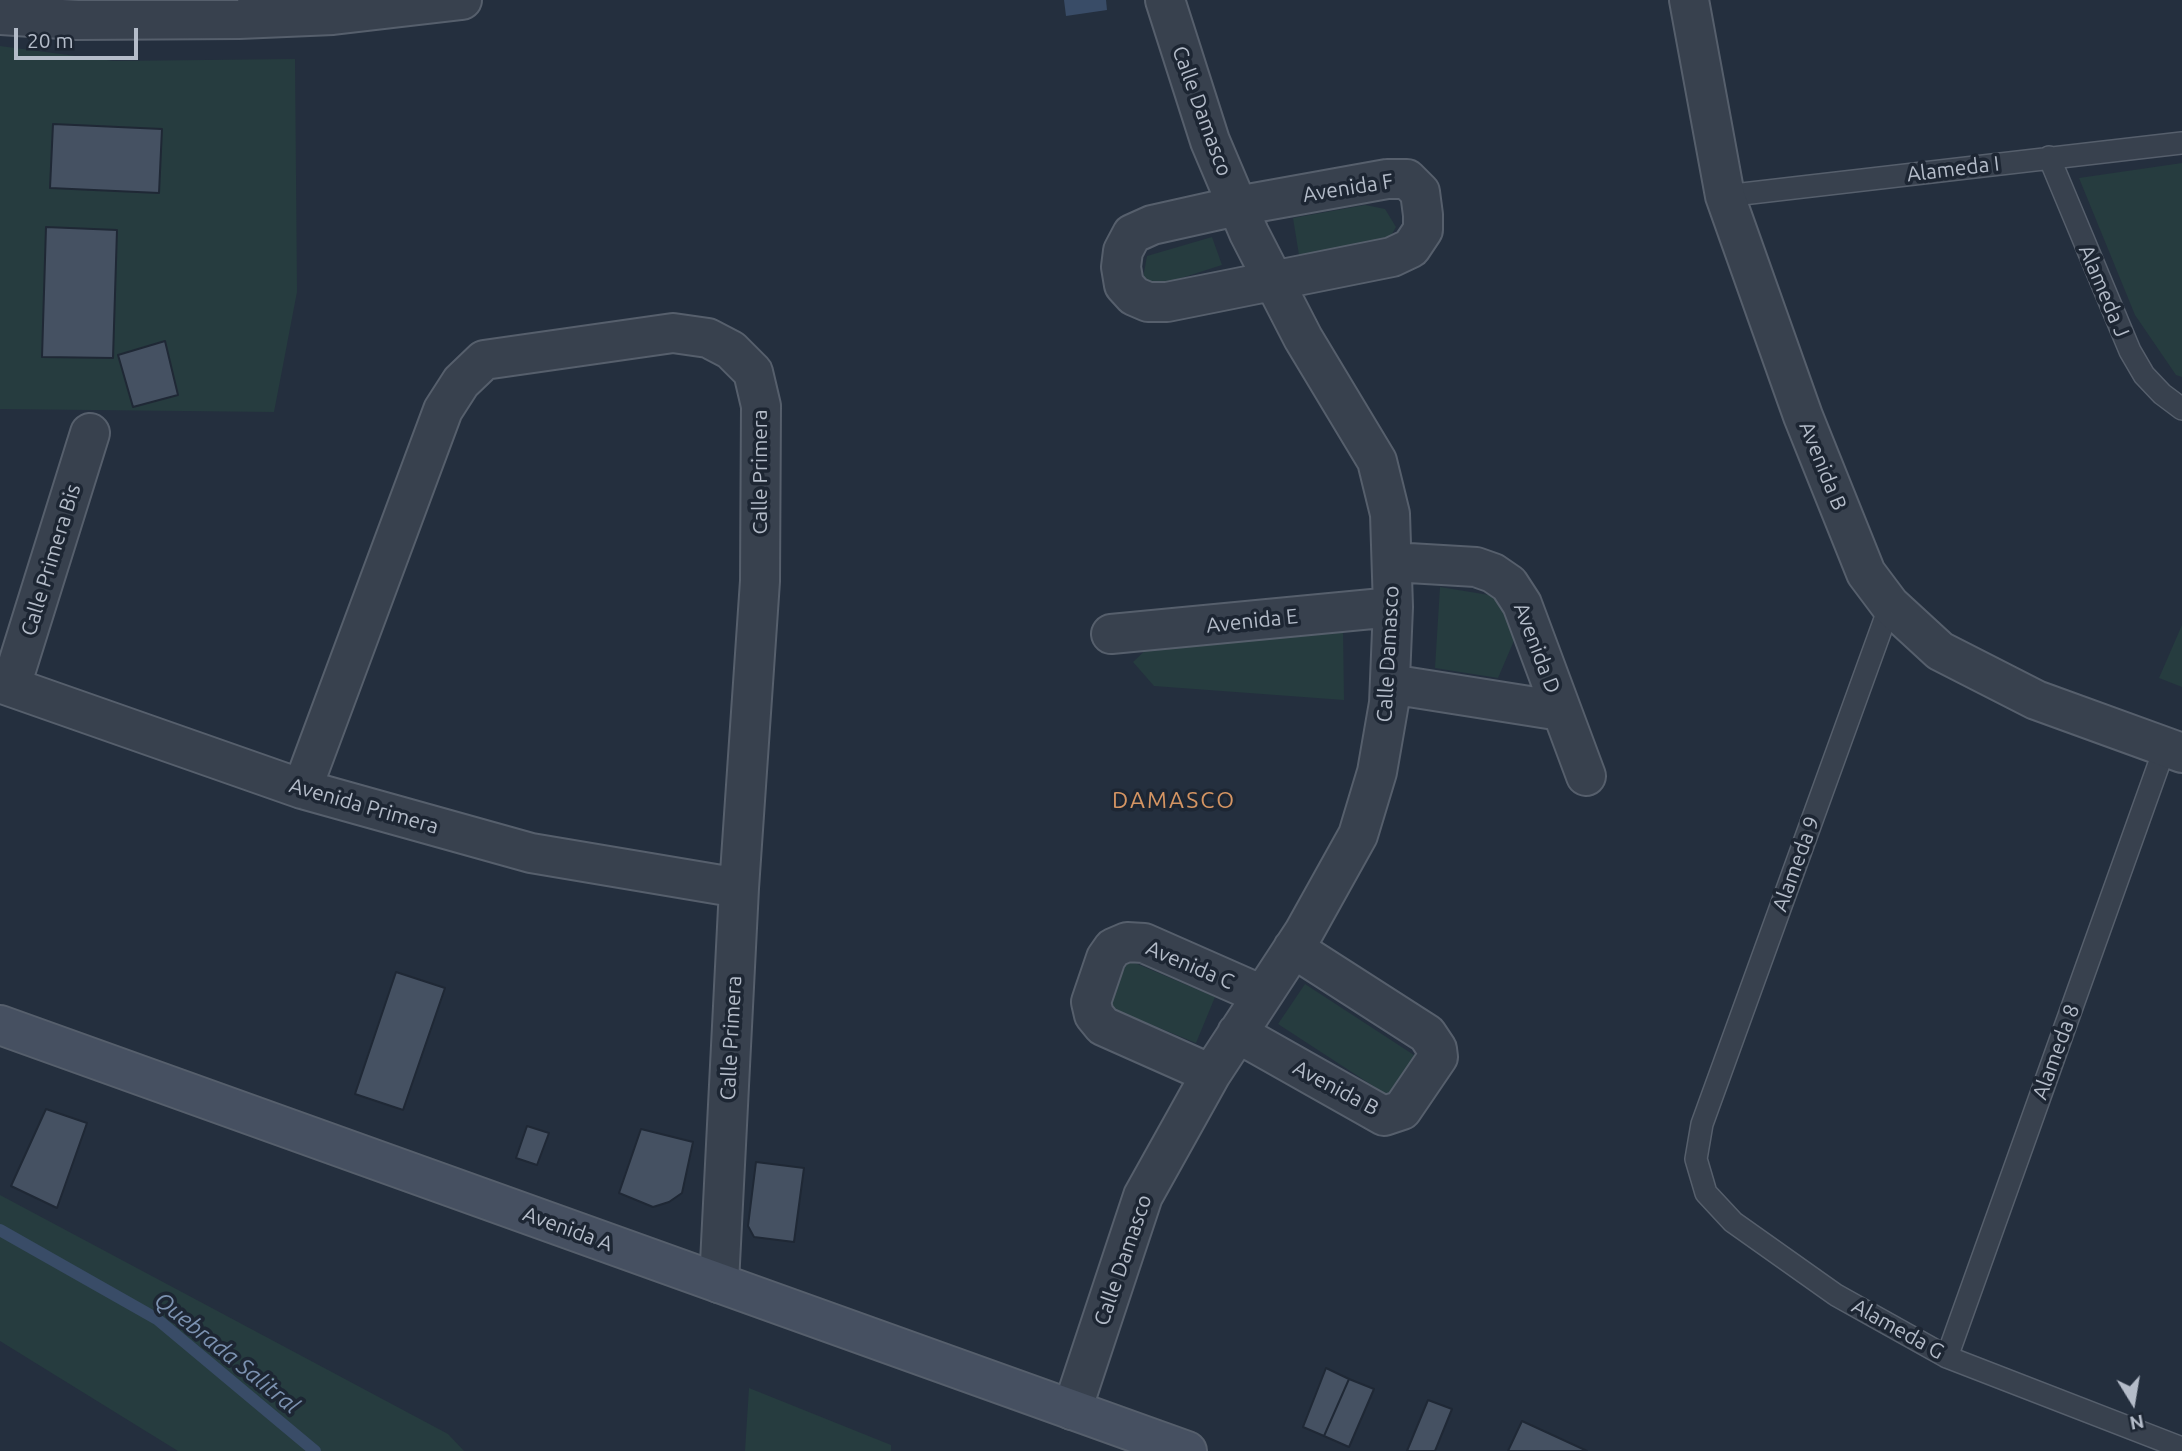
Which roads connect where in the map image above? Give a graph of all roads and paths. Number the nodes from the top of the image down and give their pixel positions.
1 (462, 0) edge
2 (1165, 0) edge
3 (1689, 0) edge
4 (334, 8) edge
5 (0, 15) edge
6 (2182, 143) edge
7 (2049, 157) junction
8 (1725, 196) junction
9 (1237, 206) junction
10 (1273, 281) junction
11 (2182, 409) edge
12 (90, 433) dead end
13 (1391, 562) junction
14 (1890, 605) junction
15 (1393, 607) junction
16 (1111, 634) dead end
17 (6, 684) edge
18 (1390, 684) junction
19 (1561, 711) junction
20 (2174, 750) edge
21 (1586, 776) dead end
22 (303, 789) junction
23 (739, 888) junction
24 (1293, 948) junction
25 (1262, 995) junction
26 (0, 1025) edge
27 (1237, 1033) junction
28 (1211, 1074) junction
29 (1702, 1124) joint
30 (719, 1283) junction
31 (1947, 1357) junction
32 (1072, 1410) junction
33 (1134, 1442) edge
34 (2182, 1448) edge
35 (1187, 1451) edge

1 - 4 street
2 - 9 street, Calle Damasco
3 - 8 street, Avenida B
4 - 5 street
6 - 7 lane, Alameda I
7 - 8 lane, Alameda I
7 - 11 lane, Alameda J
8 - 14 street, Avenida B
9 - 10 street, Calle Damasco
9 - 10 street, Avenida F
9 - 10 street, Avenida F
10 - 13 street, Calle Damasco
12 - 17 street, Calle Primera Bis
13 - 15 street, Calle Damasco
13 - 19 street, Avenida D
14 - 20 street, Avenida B
14 - 29 lane, Alameda 9
15 - 16 street, Avenida E
15 - 18 street, Calle Damasco
17 - 22 street, Avenida Primera
18 - 19 street, Avenida D
18 - 24 street, Calle Damasco
19 - 21 street, Avenida D
20 - 31 lane, Alameda 8
22 - 23 street, Avenida Primera
22 - 23 street, Calle Primera
23 - 30 street, Calle Primera
24 - 25 street, Calle Damasco
24 - 27 street, Avenida B
25 - 27 street, Calle Damasco
25 - 28 street, Avenida C
26 - 30 street, Avenida A
27 - 28 street, Calle Damasco
28 - 32 street, Calle Damasco
29 - 31 lane, Alameda G
30 - 32 street, Avenida A
31 - 34 lane, Alameda G
32 - 33 street, Avenida A
33 - 35 street, Avenida A

